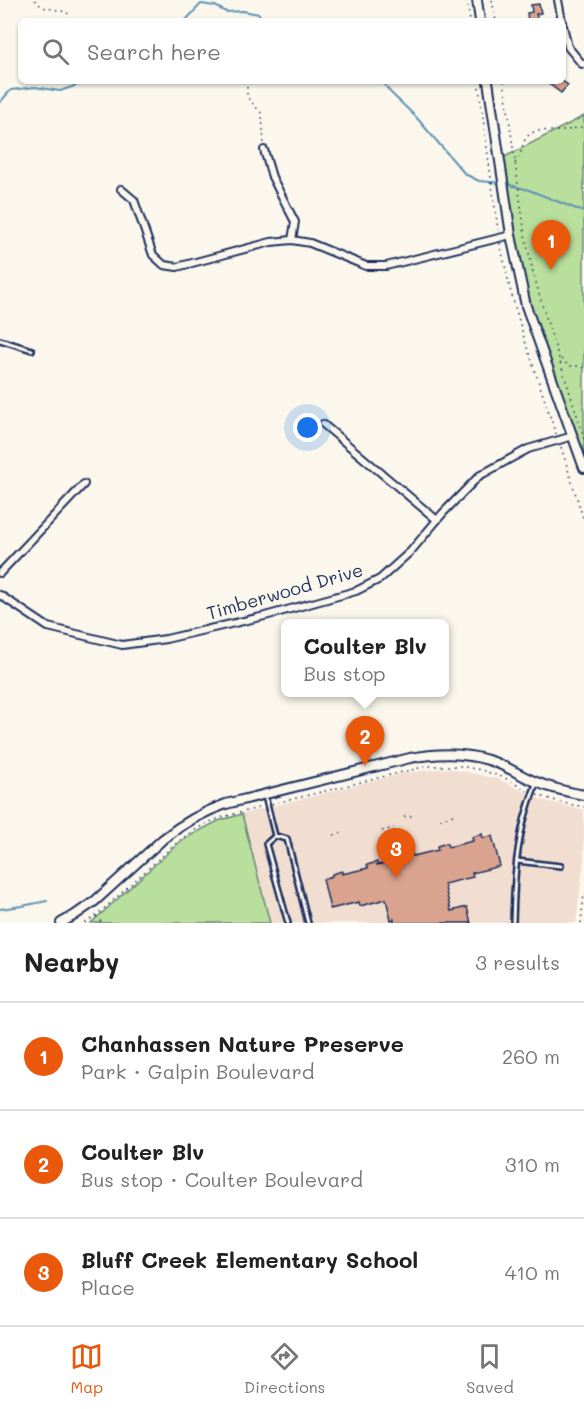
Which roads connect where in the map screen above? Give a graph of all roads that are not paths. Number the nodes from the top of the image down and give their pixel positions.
1 (477, 0) edge
2 (558, 0) edge
3 (480, 18) edge
4 (561, 18) edge
5 (566, 42) edge
6 (584, 64) edge
7 (488, 84) edge
8 (264, 150) road end
9 (121, 189) dead end
10 (511, 235) junction
11 (291, 240) junction
12 (0, 340) edge
13 (32, 350) dead end
14 (323, 424) dead end
15 (573, 436) junction
16 (584, 468) edge
17 (84, 484) dead end
18 (437, 520) junction
19 (0, 573) edge
20 (0, 595) edge
21 (537, 783) junction
22 (265, 794) junction
23 (584, 795) edge
24 (275, 836) junction
25 (517, 861) junction
26 (561, 866) dead end
27 (61, 923) edge
28 (288, 923) edge
29 (308, 923) edge
30 (513, 923) edge

1 - 3 street
2 - 4 street
5 - 6 street
7 - 10 street
8 - 11 street
9 - 11 street
10 - 11 street
10 - 15 street
12 - 13 lane
14 - 18 street
15 - 16 street
15 - 18 street, Timberwood Drive
17 - 19 street
18 - 20 street, Timberwood Drive
21 - 22 street
21 - 23 street
21 - 25 lane
22 - 24 lane
22 - 27 street
24 - 28 lane
24 - 29 lane
25 - 26 lane
25 - 30 lane

